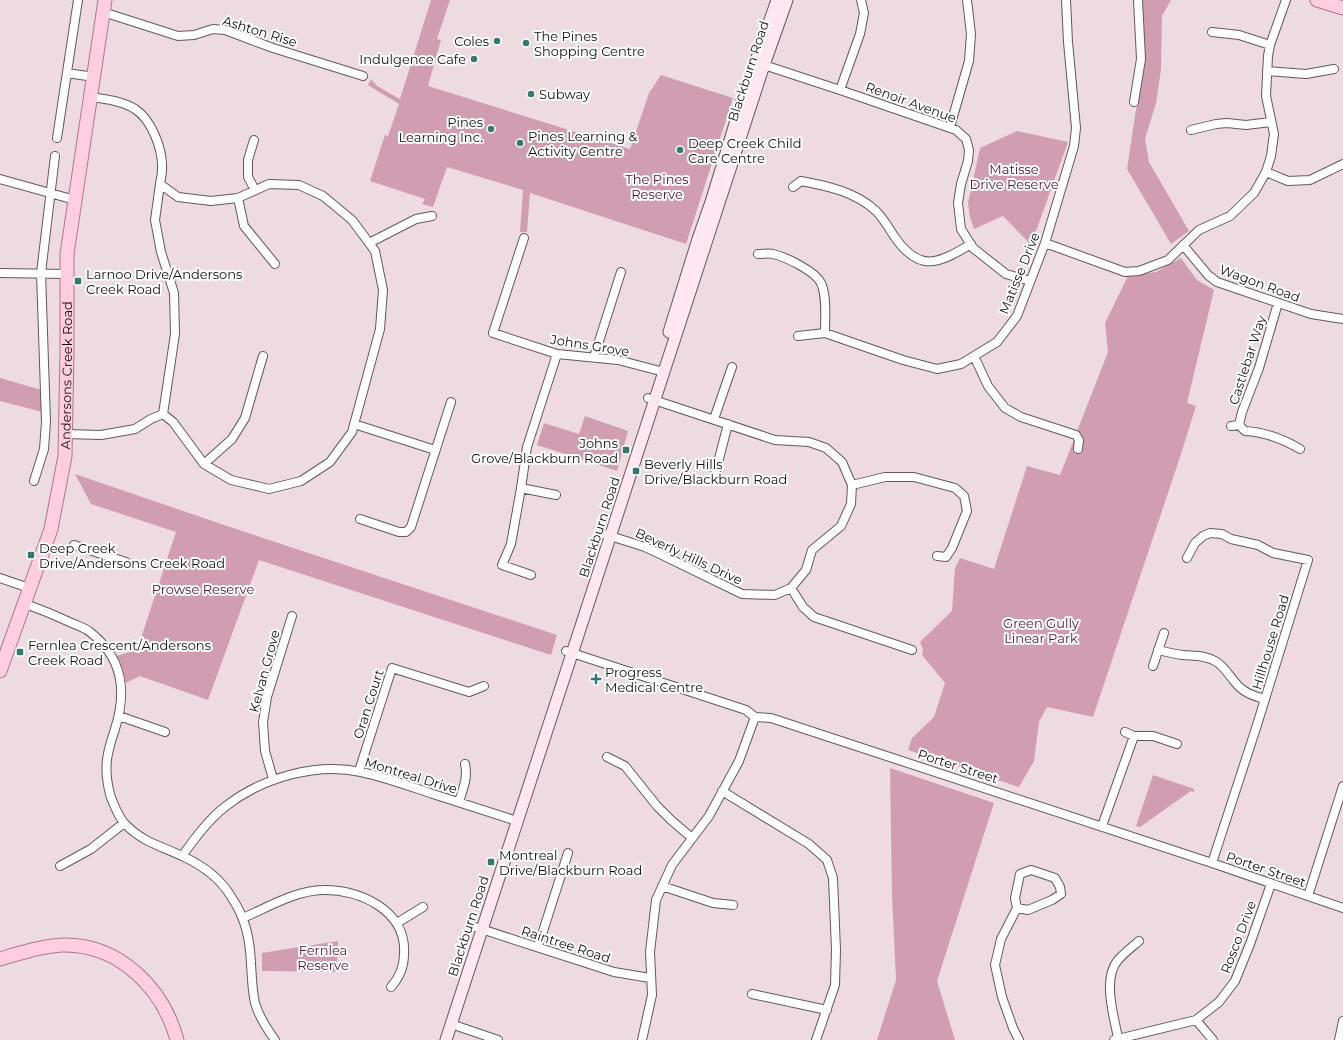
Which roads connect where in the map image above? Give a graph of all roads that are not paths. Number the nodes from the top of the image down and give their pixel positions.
1 (78, 0) edge
2 (778, 0) edge
3 (787, 0) edge
4 (861, 0) edge
5 (967, 0) edge
6 (1066, 0) edge
7 (1138, 0) edge
8 (1286, 0) edge
9 (1322, 1) edge
10 (104, 6) edge
11 (1343, 8) edge
12 (1212, 32) dead end
13 (1270, 45) junction
14 (764, 65) junction
15 (1334, 69) dead end
16 (1267, 71) junction
17 (67, 73) junction
18 (363, 76) dead end
19 (94, 77) junction
20 (840, 90) junction
21 (91, 97) junction
22 (1134, 102) dead end
23 (1271, 122) junction
24 (950, 127) junction
25 (1191, 130) dead end
26 (58, 138) dead end
27 (254, 140) dead end
28 (55, 156) dead end
29 (1343, 164) edge
30 (1266, 172) junction
31 (0, 179) edge
32 (160, 184) junction
33 (793, 187) dead end
34 (255, 190) junction
35 (50, 193) junction
36 (238, 198) junction
37 (75, 200) junction
38 (432, 216) dead end
39 (524, 238) dead end
40 (369, 243) junction
41 (1046, 243) junction
42 (971, 244) junction
43 (1184, 245) junction
44 (758, 254) dead end
45 (274, 264) dead end
46 (621, 272) dead end
47 (0, 273) edge
48 (41, 273) junction
49 (66, 274) junction
50 (1030, 281) junction
51 (1278, 303) junction
52 (1343, 319) edge
53 (824, 333) junction
54 (798, 336) dead end
55 (557, 354) junction
56 (263, 356) dead end
57 (974, 356) junction
58 (594, 357) junction
59 (732, 367) dead end
60 (660, 371) junction
61 (652, 399) junction
62 (451, 402) dead end
63 (163, 414) junction
64 (714, 419) junction
65 (354, 424) junction
66 (728, 424) junction
67 (66, 434) junction
68 (1078, 449) dead end
69 (1300, 449) dead end
70 (435, 450) junction
71 (204, 464) junction
72 (714, 474) dead end
73 (34, 481) dead end
74 (852, 485) junction
75 (521, 488) junction
76 (556, 495) dead end
77 (360, 519) dead end
78 (607, 535) junction
79 (74, 546) dead end
80 (937, 556) dead end
81 (1187, 558) dead end
82 (126, 562) dead end
83 (531, 575) dead end
84 (0, 578) edge
85 (29, 588) junction
86 (791, 588) junction
87 (23, 603) junction
88 (292, 616) dead end
89 (1164, 633) dead end
90 (912, 650) dead end
91 (1158, 650) junction
92 (569, 652) junction
93 (1153, 666) dead end
94 (0, 671) edge
95 (484, 686) dead end
96 (1265, 699) junction
97 (119, 716) junction
98 (755, 717) junction
99 (165, 732) dead end
100 (1125, 732) dead end
101 (1134, 736) junction
102 (1177, 744) dead end
103 (607, 757) dead end
104 (465, 764) dead end
105 (360, 771) junction
106 (273, 780) junction
107 (1343, 786) edge
108 (722, 791) junction
109 (459, 802) junction
110 (513, 820) junction
111 (124, 823) junction
112 (1102, 826) junction
113 (692, 838) junction
114 (568, 853) dead end
115 (182, 856) junction
116 (1212, 863) junction
117 (60, 866) dead end
118 (1271, 884) junction
119 (662, 886) junction
120 (1308, 896) junction
121 (733, 906) dead end
122 (423, 907) dead end
123 (1017, 908) junction
124 (1343, 908) edge
125 (242, 918) junction
126 (397, 923) junction
127 (479, 928) junction
128 (1139, 941) dead end
129 (538, 947) junction
130 (0, 959) edge
131 (650, 978) junction
132 (392, 987) dead end
133 (752, 994) dead end
134 (827, 1010) junction
135 (1196, 1020) junction
136 (1343, 1021) edge
137 (451, 1024) junction
138 (1116, 1039) edge
139 (177, 1040) edge
140 (275, 1040) edge
141 (439, 1040) edge
142 (446, 1040) edge
143 (498, 1040) edge
144 (642, 1040) edge
145 (816, 1040) edge
146 (1019, 1040) edge
147 (1213, 1040) edge
148 (1339, 1040) edge

1 - 17 street
2 - 60 main road, Blackburn Road
3 - 14 main road, Blackburn Road
4 - 20 street
5 - 24 street
6 - 41 street, Matisse Drive
7 - 22 street
8 - 13 street
9 - 11 main road
10 - 18 street, Ashton Rise
10 - 19 main road, Andersons Creek Road
12 - 13 street
13 - 16 street
14 - 20 street, Renoir Avenue
14 - 60 main road, Blackburn Road
15 - 16 street
16 - 23 street
17 - 19 street
17 - 26 street
19 - 21 main road, Andersons Creek Road
20 - 24 street, Renoir Avenue
21 - 32 street
21 - 37 main road, Andersons Creek Road
23 - 25 street
23 - 30 street
24 - 42 street, Renoir Avenue
27 - 34 street
28 - 35 street
29 - 30 street
30 - 43 street
31 - 35 street
32 - 36 street
32 - 63 street
33 - 42 street
34 - 36 street
34 - 40 street
35 - 37 street
35 - 48 street
36 - 45 street
37 - 49 main road, Andersons Creek Road
38 - 40 street
39 - 55 street, Johns Grove
40 - 65 street
41 - 43 street
41 - 50 street, Matisse Drive
42 - 50 street, Renoir Avenue
43 - 51 street, Wagon Road
44 - 53 street
46 - 58 street
47 - 48 street
48 - 49 street
48 - 73 street
49 - 67 main road, Andersons Creek Road
50 - 57 street, Matisse Drive
51 - 52 street, Wagon Road
51 - 69 street, Castlebar Way
53 - 54 street, Matisse Drive
53 - 57 street, Matisse Drive
55 - 58 street, Johns Grove
55 - 75 street
56 - 71 street
57 - 68 street
58 - 60 street, Johns Grove
59 - 64 street
60 - 61 main road, Blackburn Road
61 - 64 street, Beverly Hills Drive
61 - 78 main road, Blackburn Road
62 - 70 street
63 - 67 street
63 - 71 street
64 - 66 street, Beverly Hills Drive
65 - 70 street
65 - 71 street
66 - 72 street
66 - 74 street, Beverly Hills Drive
67 - 85 main road, Andersons Creek Road
70 - 77 street
74 - 80 street
74 - 86 street, Beverly Hills Drive
75 - 76 street
75 - 83 street
78 - 86 street, Beverly Hills Drive
78 - 92 main road, Blackburn Road
79 - 82 street
81 - 96 street, Hillhouse Road
84 - 85 street
85 - 87 main road, Andersons Creek Road
86 - 90 street
87 - 94 main road, Andersons Creek Road
87 - 97 street
88 - 106 street, Kelvan Grove
89 - 91 street
91 - 93 street
91 - 96 street
92 - 98 street, Porter Street
92 - 110 main road, Blackburn Road
95 - 105 street, Oran Court
96 - 116 street, Hillhouse Road
97 - 99 street
97 - 111 street
98 - 108 street
98 - 112 street, Porter Street
100 - 101 street
101 - 102 street
101 - 112 street
103 - 113 street
104 - 109 street
105 - 106 street, Montreal Drive
105 - 109 street, Montreal Drive
106 - 115 street, Montreal Drive
107 - 120 street
108 - 113 street
108 - 134 street
109 - 110 street, Montreal Drive
110 - 127 main road, Blackburn Road
111 - 115 street
111 - 117 street
112 - 116 street, Porter Street
113 - 119 street
114 - 129 street
115 - 125 street
116 - 118 street, Porter Street
118 - 120 street, Porter Street
118 - 135 street, Rosco Drive
119 - 121 street
119 - 131 street
120 - 124 street, Porter Street
122 - 126 street
123 - 123 street
123 - 146 street
125 - 126 street
125 - 140 street
126 - 132 street
127 - 129 street, Raintree Road
127 - 137 main road, Blackburn Road
127 - 141 main road, Blackburn Road
128 - 138 street
129 - 131 street, Raintree Road
130 - 139 main road
131 - 144 street
133 - 134 street
134 - 145 street
135 - 138 street, Rosco Drive
135 - 147 street
136 - 148 street
137 - 142 main road, Blackburn Road
137 - 143 street

